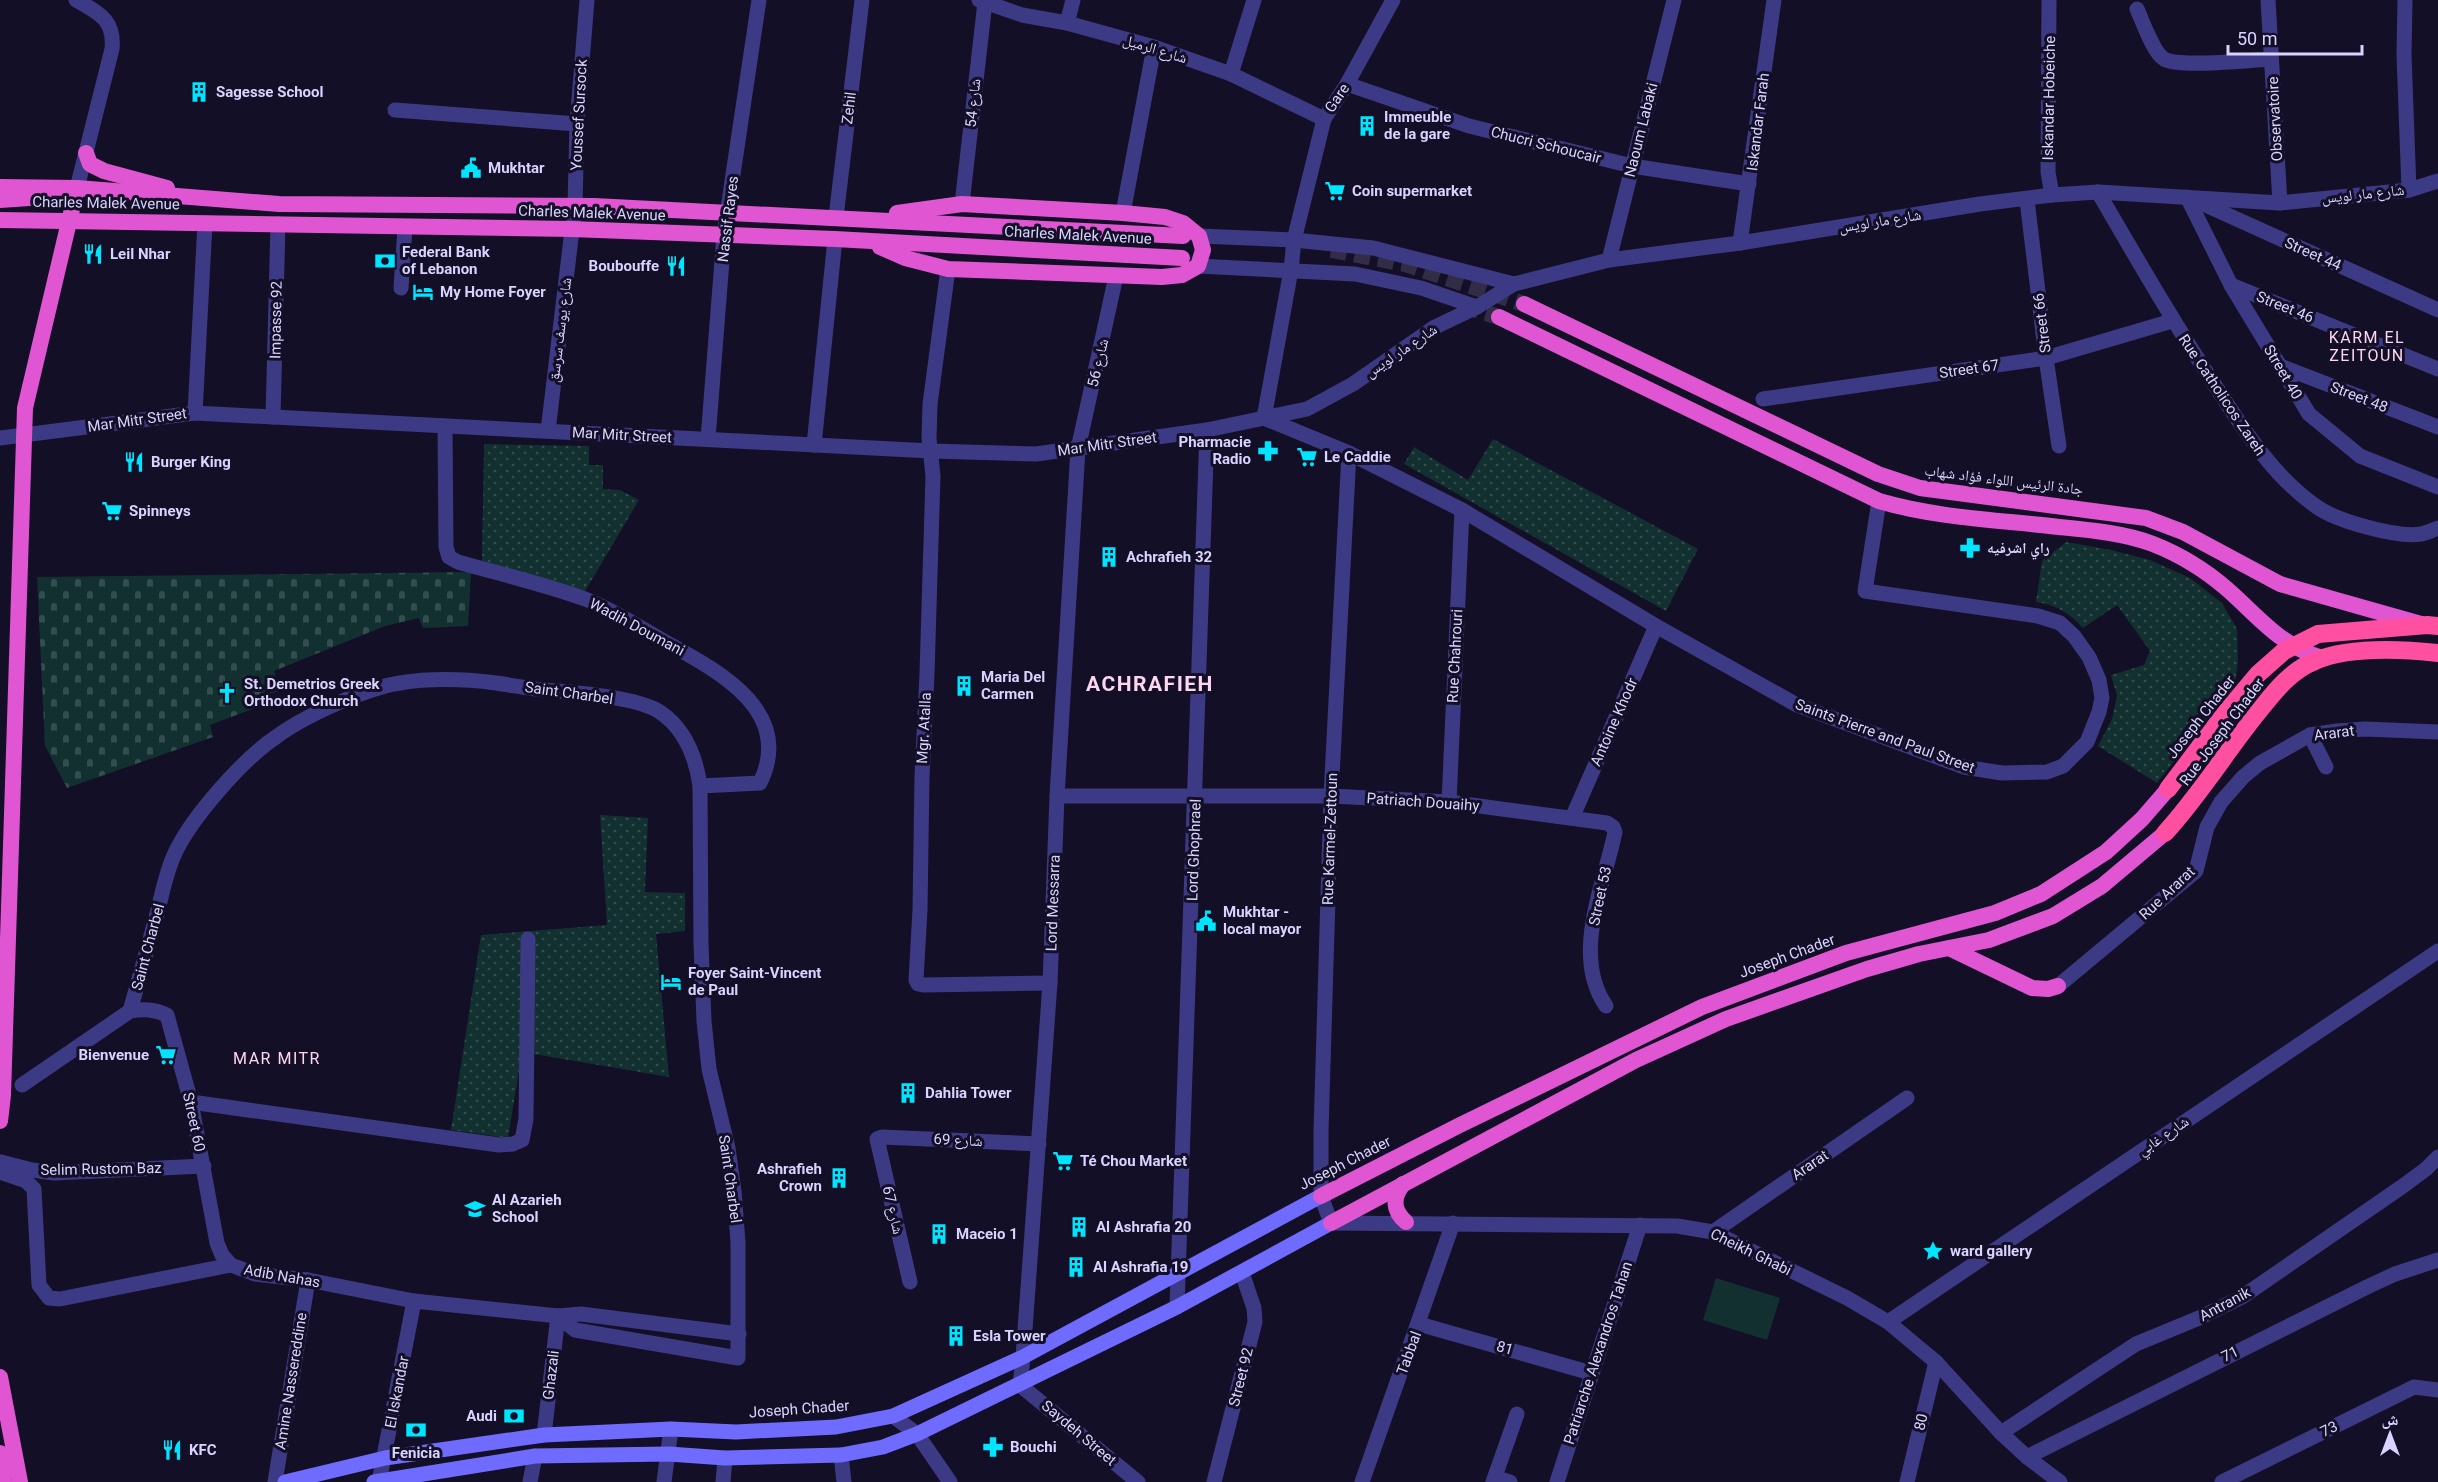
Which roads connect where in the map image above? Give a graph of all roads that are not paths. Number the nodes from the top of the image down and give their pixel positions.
1 (76, 0) edge
2 (587, 0) edge
3 (759, 0) edge
4 (862, 0) edge
5 (1073, 0) edge
6 (1254, 0) edge
7 (1393, 0) edge
8 (1674, 0) edge
9 (1774, 0) edge
10 (2049, 0) edge
11 (2268, 0) edge
12 (2405, 0) edge
13 (982, 1) edge
14 (2137, 9) dead end
15 (1067, 23) junction
16 (1154, 47) junction
17 (2271, 59) junction
18 (1231, 74) junction
19 (1347, 84) junction
20 (395, 110) dead end
21 (1324, 119) junction
22 (577, 124) junction
23 (86, 153) junction
24 (1632, 166) junction
25 (2438, 181) edge
26 (1749, 184) junction
27 (6, 187) edge
28 (77, 188) junction
29 (2409, 190) junction
30 (2098, 192) junction
31 (2052, 195) junction
32 (2187, 197) junction
33 (0, 200) edge
34 (214, 200) junction
35 (2027, 200) junction
36 (2280, 203) junction
37 (962, 204) junction
38 (575, 205) junction
39 (727, 211) junction
40 (1123, 213) junction
41 (836, 217) junction
42 (68, 219) junction
43 (867, 219) junction
44 (0, 220) edge
45 (205, 223) junction
46 (278, 224) junction
47 (405, 227) junction
48 (571, 229) junction
49 (724, 235) junction
50 (1191, 236) junction
51 (835, 239) junction
52 (1294, 240) junction
53 (868, 243) junction
54 (1740, 243) junction
55 (1182, 258) dead end
56 (1609, 260) junction
57 (1198, 266) junction
58 (948, 269) junction
59 (1291, 270) junction
60 (1116, 276) junction
61 (1514, 284) junction
62 (2231, 285) junction
63 (401, 288) dead end
64 (1524, 304) tunnel mouth
65 (1477, 307) junction
66 (2438, 310) edge
67 (1499, 316) tunnel mouth
68 (2172, 321) junction
69 (2046, 358) junction
70 (2280, 366) junction
71 (2438, 369) edge
72 (1763, 399) dead end
73 (195, 413) junction
74 (273, 417) junction
75 (1264, 418) junction
76 (445, 426) junction
77 (2438, 427) edge
78 (1207, 430) junction
79 (548, 431) junction
80 (31, 434) junction
81 (0, 438) edge
82 (708, 439) junction
83 (814, 445) junction
84 (2059, 446) dead end
85 (1078, 448) junction
86 (931, 452) junction
87 (1349, 453) junction
88 (2438, 487) edge
89 (1879, 501) junction
90 (1462, 510) junction
91 (2438, 528) edge
92 (1656, 626) junction
93 (2432, 626) edge
94 (2438, 653) edge
95 (2318, 660) junction
96 (2438, 732) edge
97 (2310, 735) junction
98 (2326, 767) dead end
99 (700, 786) junction
100 (2168, 789) joint
101 (1057, 796) junction
102 (1331, 796) junction
103 (1196, 797) junction
104 (1449, 802) junction
105 (1572, 818) junction
106 (2165, 832) joint
107 (528, 939) dead end
108 (1949, 948) junction
109 (2438, 951) edge
110 (1050, 982) junction
111 (2058, 986) joint
112 (1606, 1006) dead end
113 (130, 1011) junction
114 (22, 1085) dead end
115 (1906, 1098) dead end
116 (191, 1102) junction
117 (0, 1120) edge
118 (877, 1139) joint
119 (1039, 1144) junction
120 (2438, 1156) edge
121 (0, 1162) edge
122 (204, 1166) junction
123 (0, 1172) edge
124 (43, 1172) junction
125 (27, 1179) junction
126 (1403, 1184) junction
127 (1321, 1196) junction
128 (1406, 1222) junction
129 (1331, 1223) junction
130 (1453, 1223) junction
131 (1640, 1225) junction
132 (1713, 1232) junction
133 (2438, 1260) edge
134 (231, 1264) junction
135 (1242, 1272) junction
136 (1177, 1274) junction
137 (308, 1280) junction
138 (910, 1282) dead end
139 (414, 1301) junction
140 (1177, 1307) junction
141 (558, 1316) junction
142 (1888, 1322) junction
143 (1419, 1323) junction
144 (739, 1334) junction
145 (1023, 1357) junction
146 (738, 1358) joint
147 (1936, 1362) junction
148 (1591, 1373) junction
149 (0, 1377) edge
150 (1020, 1385) junction
151 (2438, 1390) edge
152 (1516, 1414) dead end
153 (894, 1416) junction
154 (671, 1429) junction
155 (2001, 1433) junction
156 (917, 1434) junction
157 (543, 1435) junction
158 (0, 1453) edge
159 (669, 1454) junction
160 (841, 1455) junction
161 (535, 1456) junction
162 (2027, 1457) junction
163 (385, 1458) junction
164 (725, 1458) junction
165 (1494, 1480) edge
166 (378, 1481) edge
167 (4, 1482) edge
168 (20, 1482) edge
169 (275, 1482) edge
170 (285, 1482) edge
171 (530, 1482) edge
172 (664, 1482) edge
173 (723, 1482) edge
174 (844, 1482) edge
175 (950, 1482) edge
176 (1138, 1482) edge
177 (1214, 1482) edge
178 (1362, 1482) edge
179 (1510, 1482) edge
180 (1557, 1482) edge
181 (1907, 1482) edge
182 (2060, 1482) edge
183 (2222, 1482) edge

1 - 23 street
2 - 22 street, Youssef Sursock
3 - 39 street, Nassif Rayes
4 - 41 street, Zehil
5 - 15 street
6 - 18 street
7 - 19 street, Gare
8 - 24 street, Naoum Labaki
9 - 26 street, Iskandar Farah
10 - 31 street, Iskandar Hobeiche
11 - 17 street, Observatoire
12 - 29 street
13 - 15 street, شارع الرميل
13 - 37 street, شارع 54
14 - 17 street
15 - 16 street, شارع الرميل
16 - 18 street, شارع الرميل
16 - 40 street
17 - 36 street, Observatoire
18 - 21 street, شارع الرميل
19 - 21 street, Gare
19 - 24 street, Chucri Schoucair
20 - 22 street
21 - 52 street, Gare
22 - 38 street, Youssef Sursock
23 - 28 street
23 - 34 highway
24 - 26 street, Chucri Schoucair
24 - 56 street, Naoum Labaki
25 - 29 street, شارع مار لويس
26 - 54 street, Iskandar Farah
27 - 28 highway
28 - 33 highway
28 - 34 highway
28 - 42 highway
29 - 36 street, شارع مار لويس
30 - 31 street, شارع مار لويس
30 - 32 street, شارع مار لويس
30 - 68 street, Rue Catholicos Zareh
31 - 35 street, شارع مار لويس
32 - 36 street, شارع مار لويس
32 - 62 street, Street 40
32 - 66 street, Street 44
34 - 38 highway, Charles Malek Avenue
35 - 54 street, شارع مار لويس
35 - 69 street, Street 66
37 - 40 highway
37 - 43 highway
38 - 39 highway, Charles Malek Avenue
38 - 48 street, Youssef Sursock
39 - 41 highway, Charles Malek Avenue
39 - 49 street, Nassif Rayes
40 - 50 highway
41 - 43 highway, Charles Malek Avenue
42 - 44 highway, Charles Malek Avenue
42 - 45 highway, Charles Malek Avenue
42 - 80 highway
43 - 50 highway, Charles Malek Avenue
45 - 46 highway, Charles Malek Avenue
45 - 73 street
46 - 47 highway, Charles Malek Avenue
46 - 74 street, Impasse 92
47 - 48 highway, Charles Malek Avenue
47 - 63 street
48 - 49 highway, Charles Malek Avenue
48 - 79 street, شارع يوسف سرسق
49 - 51 highway, Charles Malek Avenue
49 - 82 street, Nassif Rayes
50 - 52 street
50 - 57 highway
51 - 53 highway, Charles Malek Avenue
51 - 83 street
52 - 59 street, Gare
52 - 61 street
53 - 55 highway, Charles Malek Avenue
53 - 58 highway
54 - 56 street, شارع مار لويس
56 - 61 street, شارع مار لويس
57 - 59 street
57 - 60 highway
58 - 60 highway
58 - 86 street
59 - 65 street
59 - 75 street, Gare
60 - 85 street, شارع 56
61 - 65 street, شارع مار لويس
62 - 70 street, Street 40
62 - 71 street, Street 46
64 - 93 highway, جادة الرئيس اللواء فؤاد شهاب
65 - 75 street, شارع مار لويس
67 - 89 highway
68 - 69 street, Street 67
68 - 91 street, Rue Catholicos Zareh
69 - 72 street, Street 67
69 - 84 street, Street 66
70 - 77 street, Street 48
70 - 88 street, Street 40
73 - 74 street, Mar Mitr Street
73 - 80 street, Mar Mitr Street
74 - 76 street, Mar Mitr Street
75 - 78 street, Mar Mitr Street
75 - 87 street, Saints Pierre and Paul Street
76 - 79 street, Mar Mitr Street
76 - 99 street, Wadih Doumani
78 - 85 street, Mar Mitr Street
78 - 103 street, Lord Ghophrael
79 - 82 street, Mar Mitr Street
80 - 81 street, Mar Mitr Street
80 - 117 highway
82 - 83 street, Mar Mitr Street
83 - 86 street, Mar Mitr Street
85 - 86 street, Mar Mitr Street
85 - 101 street, Lord Messarra
86 - 110 street, Mgr. Atalla
87 - 90 street, Saints Pierre and Paul Street
87 - 102 street, Rue Karmel-Zettoun
89 - 92 street, Saints Pierre and Paul Street
89 - 95 highway
90 - 92 street, Saints Pierre and Paul Street
90 - 104 street, Rue Chahrouri
92 - 105 street, Antoine Khodr
93 - 100 highway, Joseph Chader
94 - 95 highway
95 - 106 highway, Rue Joseph Chader
96 - 97 street, Ararat
97 - 98 street
97 - 111 street, Rue Ararat
99 - 113 street, Saint Charbel
99 - 144 street, Saint Charbel
100 - 127 highway, Joseph Chader
101 - 103 street, Patriach Douaihy
101 - 110 street, Lord Messarra
102 - 103 street, Patriach Douaihy
102 - 104 street, Patriach Douaihy
102 - 127 street, Rue Karmel-Zettoun
103 - 136 street, Lord Ghophrael
104 - 105 street, Patriach Douaihy
105 - 112 street, Street 53
106 - 108 highway
107 - 116 street
108 - 111 highway
108 - 126 highway
109 - 142 street, شارع غابي
110 - 119 street, Lord Messarra
113 - 114 street, Saint Charbel
113 - 116 street, Street 60
115 - 132 street, Ararat
116 - 122 street, Street 60
118 - 119 street, شارع 69
118 - 138 street, شارع 67
119 - 145 street, Lord Messarra
120 - 155 street, Antranik
121 - 125 street, Selim Rustom Baz
122 - 124 street, Selim Rustom Baz
122 - 134 street, Street 60
123 - 125 street, Selim Rustom Baz
124 - 125 street
124 - 125 street, Selim Rustom Baz
125 - 134 street, Adib Nahas
126 - 128 highway
126 - 129 highway
127 - 129 street, Rue Karmel-Zettoun
127 - 136 main road, Joseph Chader
128 - 129 street, Cheikh Ghabi
128 - 130 street, Cheikh Ghabi
129 - 135 main road
130 - 131 street, Cheikh Ghabi
130 - 143 street, Tabbal
131 - 132 street, Cheikh Ghabi
131 - 148 street, Patriarche Alexandros Tahan
132 - 142 street, Cheikh Ghabi
133 - 162 street, 71
134 - 137 street, Adib Nahas
135 - 140 main road
135 - 177 street, Street 92
136 - 140 street, Lord Ghophrael
136 - 145 main road, Joseph Chader
137 - 139 street, Adib Nahas
137 - 169 street, Amine Nassereddine
139 - 141 street, Adib Nahas
139 - 163 street, El Iskandar
140 - 150 main road
141 - 144 street, Adib Nahas
141 - 146 street, Adib Nahas
141 - 157 street, Ghazali
142 - 147 street, Cheikh Ghabi
143 - 148 street, 81
143 - 178 street, Tabbal
144 - 146 street, Saint Charbel
145 - 150 street, Lord Messarra
145 - 153 main road, Joseph Chader
147 - 155 street, Cheikh Ghabi
147 - 181 street, 80
148 - 180 street, Patriarche Alexandros Tahan
149 - 168 highway
150 - 156 main road
150 - 176 street, Saydeh Street
151 - 183 street, 73
152 - 165 street
153 - 154 main road, Joseph Chader
153 - 156 street
154 - 157 main road, Joseph Chader
154 - 159 street
155 - 162 street, Cheikh Ghabi
156 - 160 main road
156 - 175 street
157 - 163 main road, Joseph Chader
158 - 167 highway
159 - 161 main road
159 - 164 main road
159 - 172 street
160 - 164 main road
160 - 174 street
161 - 166 main road
161 - 171 street
162 - 182 street, Cheikh Ghabi
163 - 166 street, El Iskandar
163 - 170 main road, Joseph Chader
164 - 173 street
165 - 179 street

